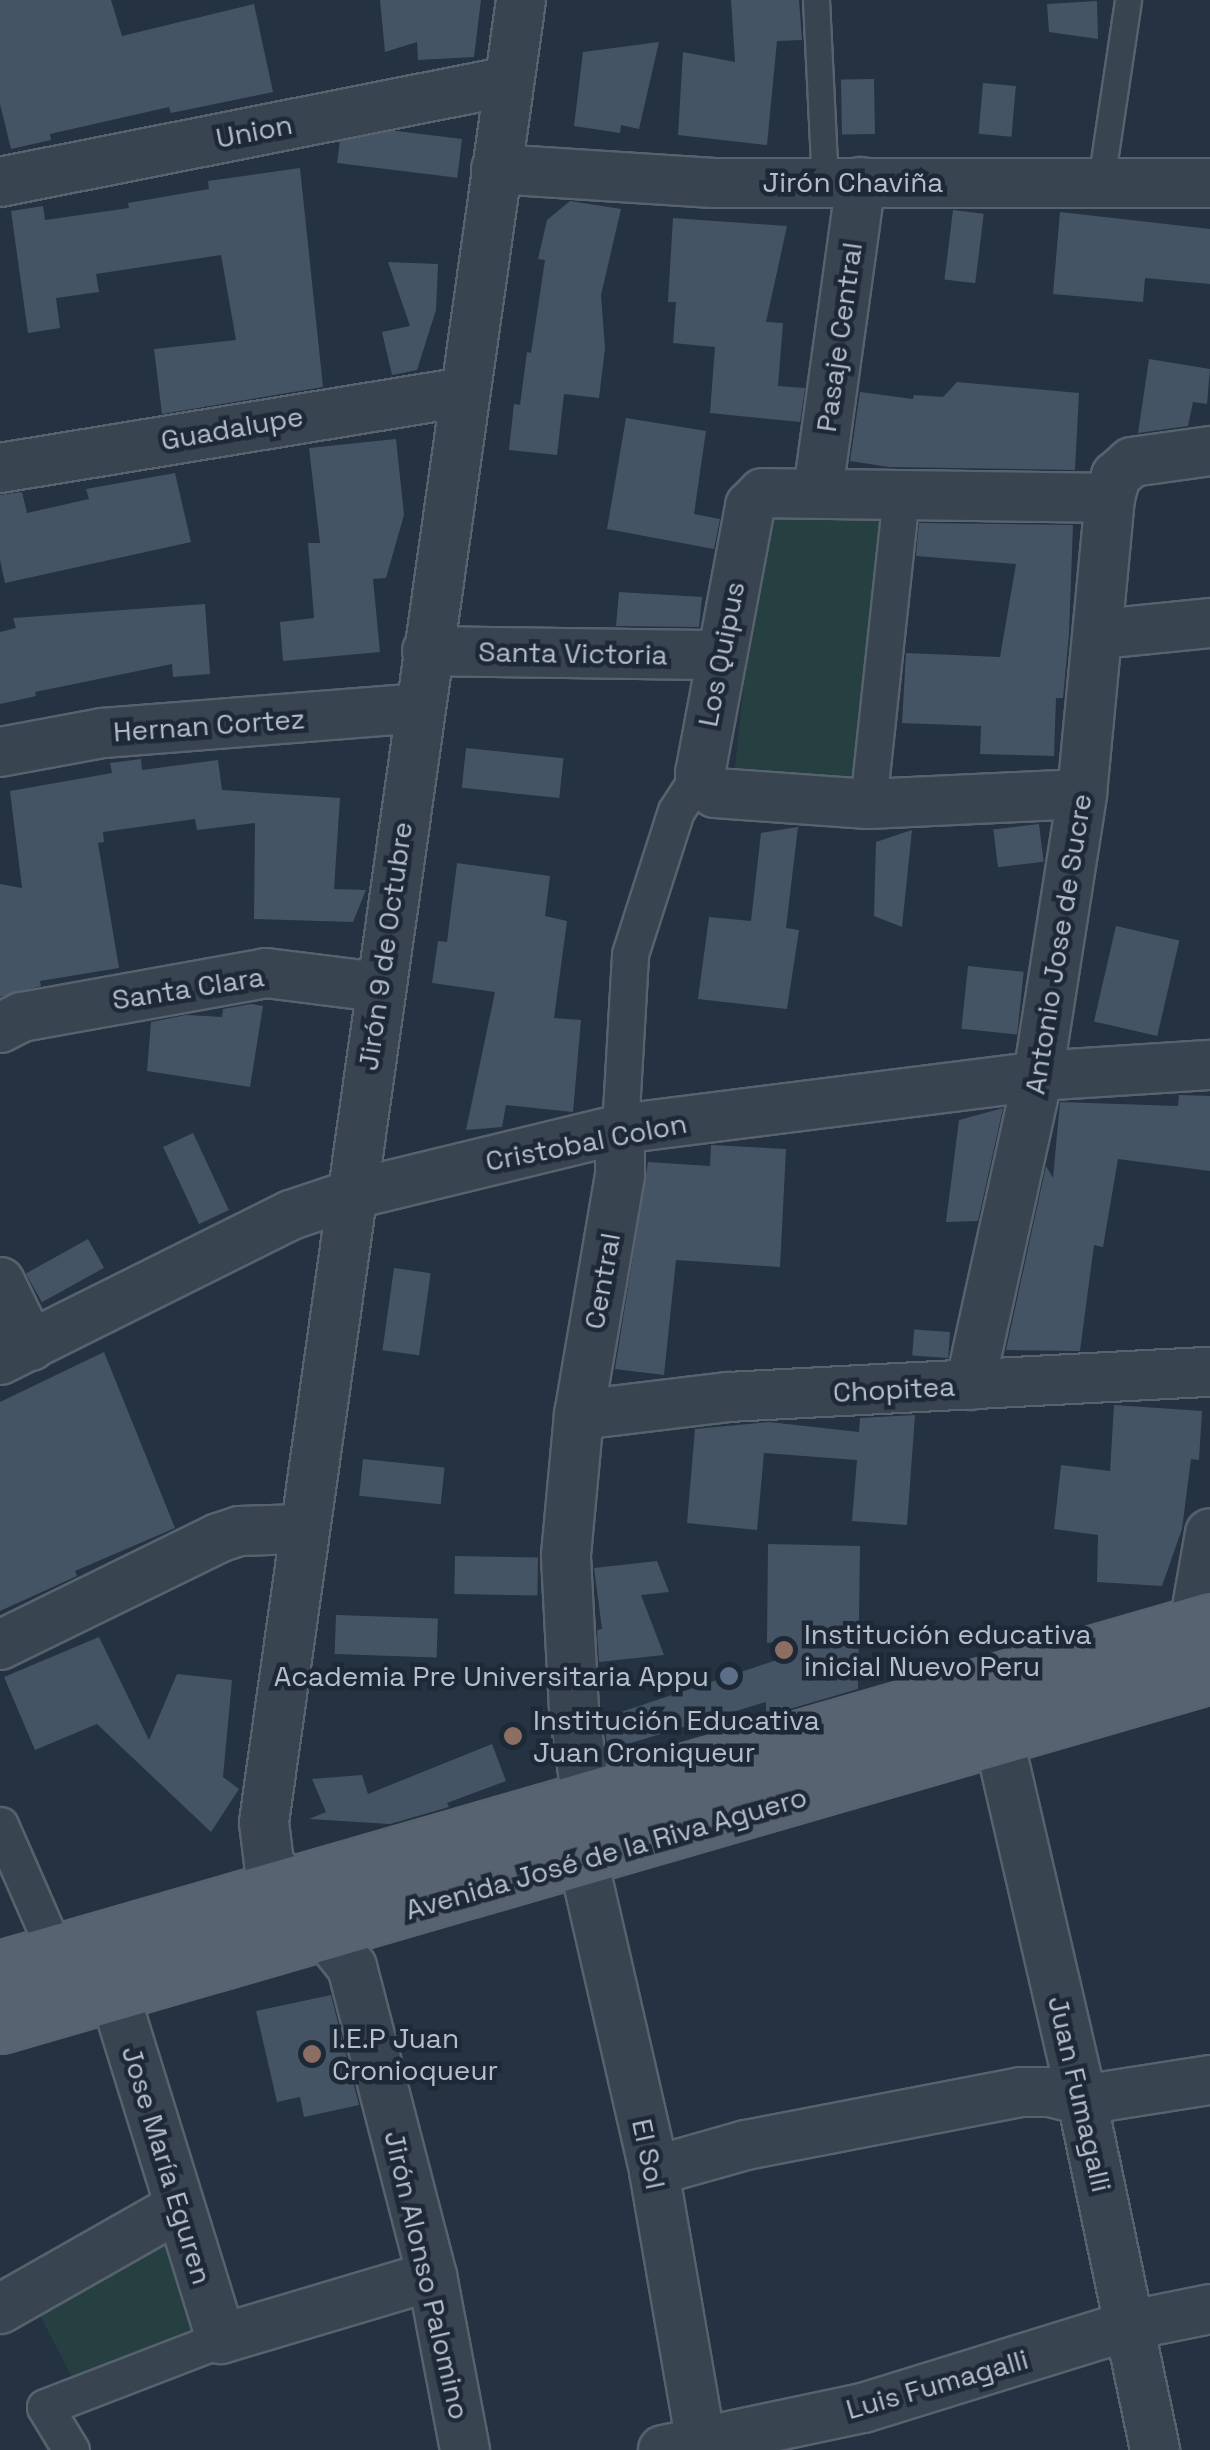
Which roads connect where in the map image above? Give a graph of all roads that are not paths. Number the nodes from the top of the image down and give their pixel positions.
1 (520, 0) edge
2 (816, 0) edge
3 (1128, 0) edge
4 (509, 81) junction
5 (496, 169) junction
6 (1101, 180) junction
7 (0, 182) edge
8 (843, 182) junction
9 (1210, 183) edge
10 (464, 392) junction
11 (1210, 451) edge
12 (0, 468) edge
13 (818, 492) junction
14 (902, 495) junction
15 (1110, 498) junction
16 (1210, 623) edge
17 (1101, 634) junction
18 (428, 651) junction
19 (720, 655) junction
20 (419, 708) junction
21 (0, 752) edge
22 (700, 774) junction
23 (1082, 794) junction
24 (868, 804) junction
25 (379, 987) junction
26 (0, 1028) edge
27 (1210, 1065) edge
28 (1038, 1076) junction
29 (620, 1129) junction
30 (350, 1194) junction
31 (0, 1282) edge
32 (15, 1353) edge
33 (1210, 1372) edge
34 (970, 1385) junction
35 (579, 1414) junction
36 (302, 1529) junction
37 (1210, 1533) edge
38 (1205, 1640) edge
39 (0, 1646) edge
40 (999, 1740) junction
41 (587, 1800) junction
42 (0, 1825) edge
43 (583, 1860) junction
44 (287, 1888) junction
45 (325, 1933) junction
46 (56, 1954) junction
47 (0, 1969) edge
48 (114, 1993) junction
49 (0, 2025) edge
50 (1210, 2080) edge
51 (1082, 2100) junction
52 (654, 2171) junction
53 (178, 2208) junction
54 (432, 2276) junction
55 (0, 2309) edge
56 (1210, 2309) edge
57 (1131, 2326) junction
58 (220, 2337) junction
59 (867, 2429) edge
60 (689, 2448) edge
61 (72, 2450) edge
62 (466, 2450) edge
63 (1155, 2450) edge

1 - 4 street, Jirón 9 de Octubre
2 - 8 lane
3 - 6 lane
4 - 5 street, Jirón 9 de Octubre
4 - 7 street, Union
5 - 8 street, Jirón Chaviña
5 - 10 street, Jirón 9 de Octubre
6 - 8 street, Jirón Chaviña
6 - 9 street, Jirón Chaviña
8 - 13 street, Pasaje Central
10 - 12 street, Guadalupe
10 - 18 street, Jirón 9 de Octubre
11 - 15 street
13 - 14 street, Los Quipus
13 - 19 street, Los Quipus
14 - 15 street, Los Quipus
14 - 24 street
15 - 17 street, Antonio Jose de Sucre
16 - 17 street
17 - 23 street, Antonio Jose de Sucre
18 - 19 street, Santa Victoria
18 - 20 street, Jirón 9 de Octubre
19 - 22 street, Los Quipus
20 - 21 street, Hernan Cortez
20 - 25 street, Jirón 9 de Octubre
22 - 24 street
22 - 29 street, Central
23 - 24 street
23 - 28 street, Antonio Jose de Sucre
25 - 26 street, Santa Clara
25 - 30 street, Jirón 9 de Octubre
27 - 28 street, Cristobal Colon
28 - 29 street, Cristobal Colon
28 - 34 street, Antonio Jose de Sucre
29 - 30 street, Cristobal Colon
29 - 35 street, Central
30 - 32 street, Cristobal Colon
30 - 36 street, Jirón 9 de Octubre
31 - 32 street
33 - 34 street, Chopitea
34 - 35 street, Chopitea
35 - 41 street, Central
36 - 39 street
36 - 44 street, Jirón 9 de Octubre
37 - 38 street
38 - 40 main road, Avenida José de la Riva Aguero
38 - 41 main road, Avenida José de la Riva Aguero
40 - 43 main road, Avenida José de la Riva Aguero
40 - 51 street, Juan Fumagalli
41 - 44 main road, Avenida José de la Riva Aguero
42 - 46 street
43 - 45 main road, Avenida José de la Riva Aguero
43 - 52 street, El Sol
44 - 45 street, Jirón Alonso Palomino
44 - 46 main road, Avenida José de la Riva Aguero
45 - 48 main road, Avenida José de la Riva Aguero
45 - 54 street, Jirón Alonso Palomino
46 - 47 main road, Avenida José de la Riva Aguero
48 - 49 main road, Avenida José de la Riva Aguero
48 - 53 street, Jose María Eguren
50 - 51 street
51 - 52 street
51 - 57 street, Juan Fumagalli
52 - 60 street, El Sol
53 - 55 street
53 - 58 street, Jose María Eguren
54 - 58 street
54 - 62 street, Jirón Alonso Palomino
56 - 57 street, Luis Fumagalli
57 - 59 street, Luis Fumagalli
57 - 63 street, Juan Fumagalli
58 - 61 street
59 - 60 street, Luis Fumagalli

